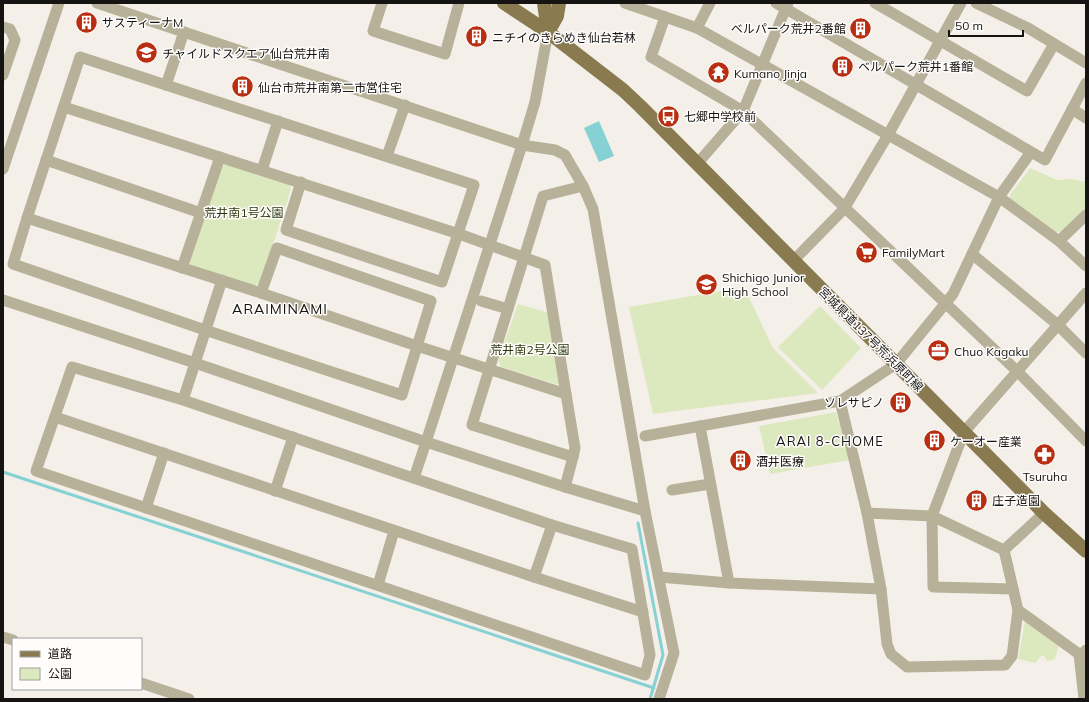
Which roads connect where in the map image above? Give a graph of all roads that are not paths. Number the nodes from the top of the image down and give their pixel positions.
1 (59, 3) edge
2 (97, 3) edge
3 (382, 3) edge
4 (459, 3) edge
5 (504, 3) edge
6 (544, 3) edge
7 (559, 3) edge
8 (625, 3) edge
9 (710, 3) edge
10 (875, 3) edge
11 (961, 3) edge
12 (976, 3) edge
13 (784, 5) edge
14 (646, 6) edge
15 (665, 17) junction
16 (3, 26) edge
17 (697, 28) junction
18 (184, 32) junction
19 (548, 32) junction
20 (941, 40) junction
21 (1054, 44) junction
22 (1086, 63) edge
23 (762, 64) junction
24 (3, 75) edge
25 (1086, 83) edge
26 (166, 85) junction
27 (916, 85) junction
28 (405, 105) junction
29 (64, 107) junction
30 (1072, 109) junction
31 (743, 111) junction
32 (1086, 118) edge
33 (278, 122) junction
34 (888, 135) junction
35 (522, 145) junction
36 (1031, 152) junction
37 (387, 156) junction
38 (220, 157) junction
39 (46, 160) junction
40 (697, 164) junction
41 (3, 169) edge
42 (262, 170) junction
43 (301, 182) junction
44 (583, 186) junction
45 (999, 197) junction
46 (844, 209) junction
47 (201, 213) junction
48 (1086, 215) edge
49 (27, 218) junction
50 (459, 234) junction
51 (1058, 241) junction
52 (490, 245) junction
53 (972, 254) junction
54 (524, 257) junction
55 (794, 260) junction
56 (1086, 266) edge
57 (182, 268) junction
58 (222, 280) junction
59 (261, 293) junction
60 (1086, 293) edge
61 (3, 300) edge
62 (481, 301) dead end
63 (945, 304) junction
64 (508, 309) junction
65 (1058, 325) junction
66 (205, 330) junction
67 (417, 346) junction
68 (1086, 353) edge
69 (453, 357) junction
70 (195, 363) junction
71 (896, 364) junction
72 (488, 369) junction
73 (1018, 372) junction
74 (566, 394) junction
75 (182, 400) junction
76 (840, 401) junction
77 (55, 417) junction
78 (700, 426) junction
79 (964, 432) junction
80 (645, 436) dead end
81 (293, 437) junction
82 (1086, 441) edge
83 (426, 442) junction
84 (164, 454) junction
85 (573, 458) junction
86 (414, 478) junction
87 (710, 484) junction
88 (565, 487) junction
89 (672, 490) dead end
90 (275, 491) junction
91 (146, 508) junction
92 (645, 511) junction
93 (867, 513) junction
94 (1044, 513) junction
95 (932, 516) junction
96 (552, 525) junction
97 (394, 530) junction
98 (1085, 549) edge
99 (1004, 550) junction
100 (534, 577) junction
101 (658, 577) junction
102 (729, 583) junction
103 (378, 585) junction
104 (881, 589) junction
105 (1013, 589) junction
106 (1018, 610) junction
107 (643, 612) junction
108 (1082, 652) edge
109 (142, 683) edge
110 (1084, 694) edge
111 (190, 699) edge
112 (659, 699) edge

1 - 41 street
2 - 18 street
3 - 4 street
5 - 19 main road, 宮城県道137号荒浜原町線
6 - 19 main road
7 - 19 main road
8 - 14 street
9 - 17 street
10 - 20 street
11 - 20 street
12 - 21 street
13 - 23 street
13 - 27 street
14 - 15 street
15 - 17 street
15 - 31 street
16 - 24 street
17 - 23 street
18 - 26 street
18 - 28 street
19 - 35 street
19 - 40 main road, 宮城県道137号荒浜原町線
20 - 21 street
20 - 27 street
21 - 22 street
23 - 31 street
23 - 34 street
25 - 30 street
26 - 29 street
26 - 33 street
27 - 34 street
27 - 36 street
28 - 35 street
28 - 37 street
29 - 38 street
29 - 39 street
30 - 32 street
30 - 36 street
31 - 40 street
31 - 46 street
33 - 37 street
33 - 42 street
34 - 45 street
34 - 46 street
35 - 44 street
35 - 52 street
36 - 45 street
37 - 50 street
38 - 42 street
38 - 47 street
39 - 47 street
39 - 49 street
40 - 55 main road, 宮城県道137号荒浜原町線
42 - 43 street
43 - 50 street
43 - 50 street
44 - 54 street
44 - 92 street
45 - 51 street
45 - 53 street
46 - 55 street
46 - 63 street
47 - 57 street
48 - 51 street
49 - 57 street
49 - 66 street
50 - 52 street
51 - 56 street
52 - 54 street
52 - 69 street
53 - 63 street
53 - 65 street
54 - 64 street
54 - 74 street
55 - 71 main road, 宮城県道137号荒浜原町線
57 - 58 street
58 - 59 street
58 - 66 street
59 - 67 street
59 - 67 street
60 - 65 street
61 - 70 street
62 - 64 street
63 - 71 street
63 - 73 street
64 - 72 street
65 - 68 street
65 - 73 street
66 - 67 street
66 - 70 street
67 - 69 street
69 - 72 street
69 - 83 street
70 - 75 street
70 - 83 street
71 - 76 street
71 - 79 main road, 宮城県道137号荒浜原町線
72 - 74 street
72 - 85 street
73 - 79 street
73 - 82 street
74 - 85 street
75 - 77 street
75 - 81 street
76 - 78 street
76 - 93 street
77 - 84 street
77 - 91 street
78 - 80 street
78 - 87 street
79 - 94 main road, 宮城県道137号荒浜原町線
79 - 95 street
81 - 86 street
81 - 90 street
83 - 86 street
83 - 88 street
84 - 90 street
84 - 91 street
85 - 88 street
86 - 96 street
87 - 89 street
87 - 102 street
88 - 92 street
90 - 97 street
91 - 103 street
92 - 101 street
93 - 95 street
93 - 104 street
94 - 98 main road, 宮城県道137号荒浜原町線
94 - 99 street
95 - 99 street
95 - 105 street
96 - 100 street
96 - 107 street
97 - 100 street
97 - 103 street
99 - 105 street
100 - 107 street
101 - 102 street
101 - 112 street
102 - 104 street
103 - 107 street
104 - 106 street
105 - 106 street
106 - 108 street
108 - 110 street
109 - 111 street

